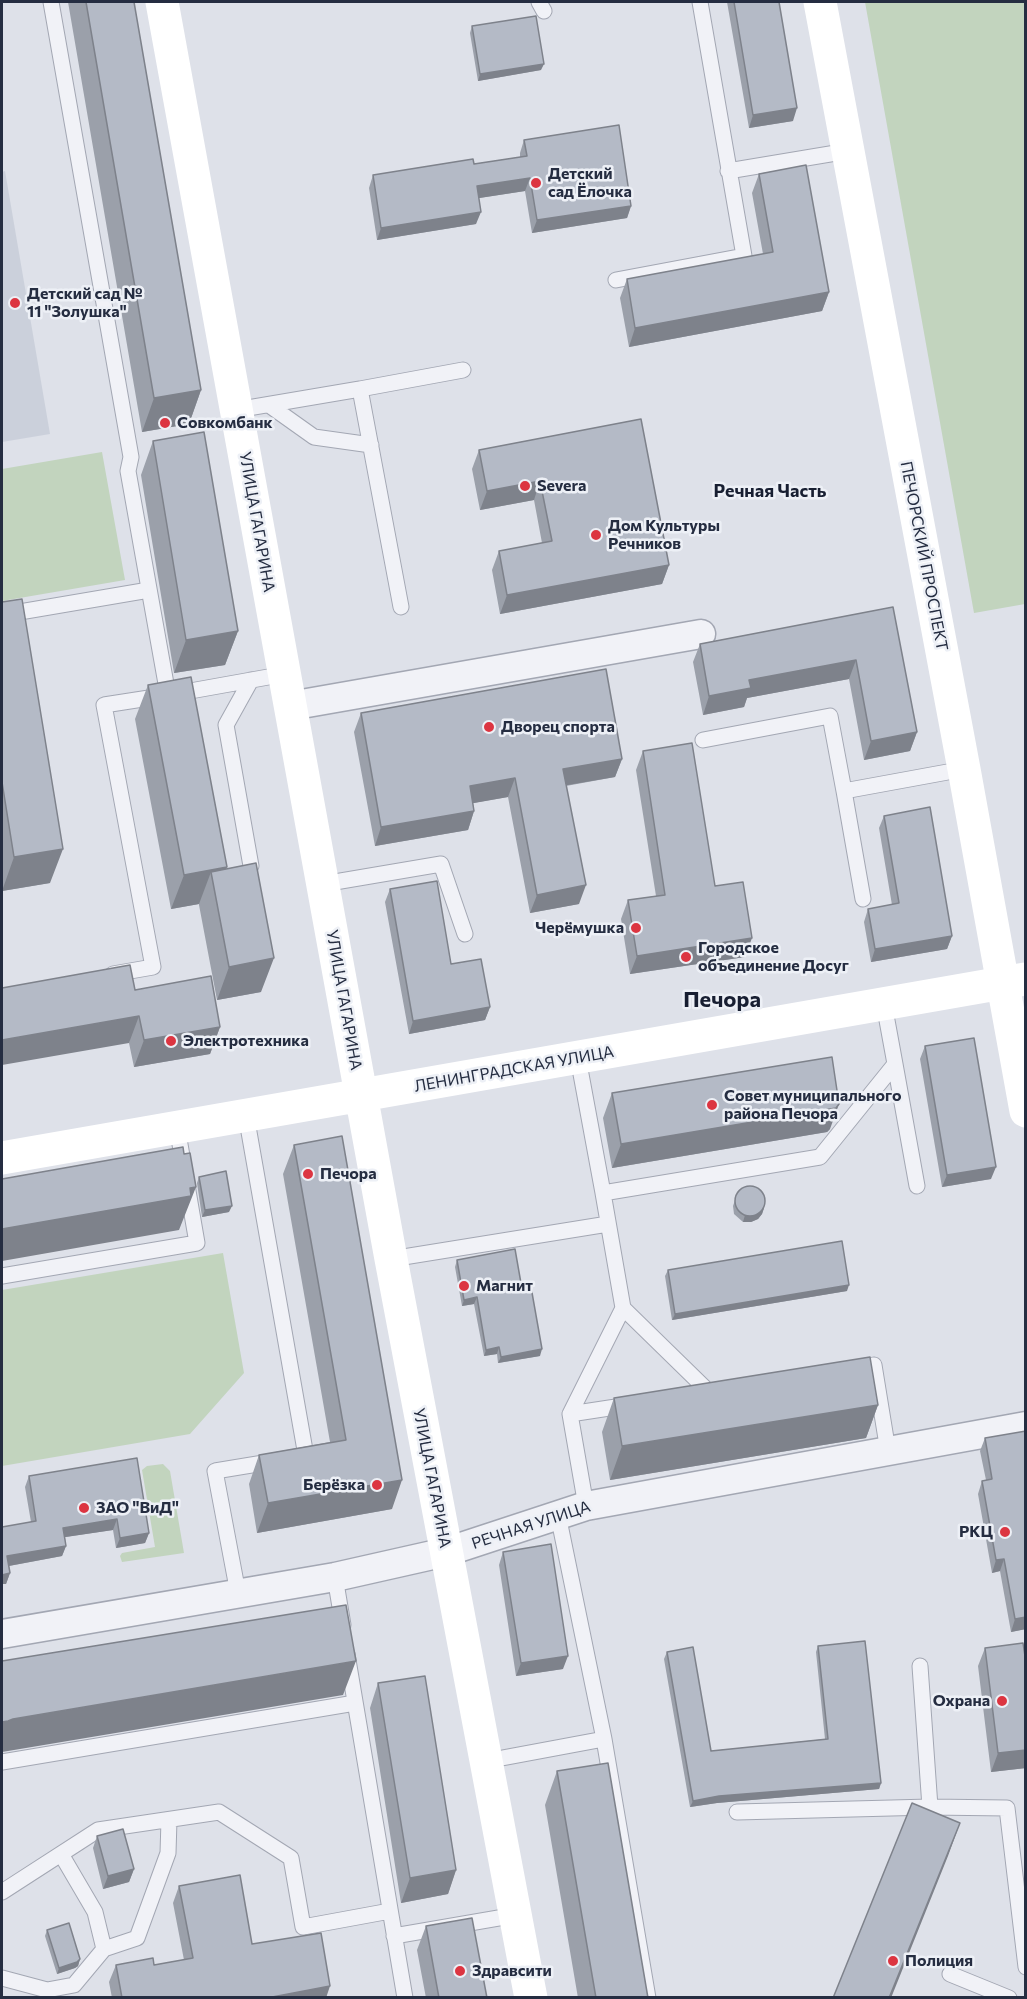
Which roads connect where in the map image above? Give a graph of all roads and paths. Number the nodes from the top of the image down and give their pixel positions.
1 (51, 2) edge
2 (162, 2) edge
3 (700, 2) edge
4 (820, 2) edge
5 (848, 151) junction
6 (729, 171) junction
7 (616, 280) dead end
8 (463, 370) dead end
9 (360, 388) junction
10 (269, 405) junction
11 (236, 410) junction
12 (371, 445) junction
13 (149, 590) junction
14 (401, 608) dead end
15 (2, 615) edge
16 (701, 634) dead end
17 (285, 674) junction
18 (251, 680) junction
19 (168, 695) junction
20 (290, 706) junction
21 (703, 740) dead end
22 (964, 769) junction
23 (844, 791) junction
24 (251, 866) edge
25 (323, 884) junction
26 (863, 899) dead end
27 (465, 934) dead end
28 (94, 978) edge
29 (1014, 981) edge
30 (884, 1004) junction
31 (578, 1058) junction
32 (895, 1064) junction
33 (362, 1095) junction
34 (1026, 1111) edge
35 (246, 1115) junction
36 (177, 1127) junction
37 (2, 1158) edge
38 (917, 1186) dead end
39 (603, 1193) junction
40 (608, 1224) junction
41 (391, 1259) junction
42 (2, 1276) edge
43 (623, 1308) junction
44 (839, 1371) edge
45 (686, 1396) edge
46 (640, 1403) edge
47 (570, 1414) junction
48 (1026, 1426) edge
49 (888, 1451) junction
50 (586, 1506) junction
51 (558, 1515) junction
52 (447, 1552) junction
53 (335, 1577) junction
54 (238, 1593) junction
55 (2, 1634) edge
56 (920, 1666) dead end
57 (355, 1703) junction
58 (604, 1739) junction
59 (486, 1761) junction
60 (2, 1762) edge
61 (930, 1807) junction
62 (737, 1812) dead end
63 (169, 1820) junction
64 (61, 1854) junction
65 (2, 1892) edge
66 (390, 1911) junction
67 (516, 1915) junction
68 (394, 1936) junction
69 (104, 1949) junction
70 (1026, 1967) edge
71 (950, 1974) dead end
72 (2, 1978) edge
73 (405, 1998) edge
74 (531, 1998) edge
75 (648, 1998) edge
76 (1009, 1998) edge

1 - 13 lane
2 - 11 main road, УЛИЦА ГАГАРИНА
3 - 6 lane
4 - 5 main road, ПЕЧОРСКИЙ ПРОСПЕКТ
5 - 6 lane
5 - 22 main road, ПЕЧОРСКИЙ ПРОСПЕКТ
6 - 7 lane
8 - 9 lane
9 - 10 lane
9 - 12 lane
10 - 11 lane
10 - 12 lane
11 - 17 main road, УЛИЦА ГАГАРИНА
12 - 14 lane
13 - 15 lane
13 - 19 lane
16 - 20 street
17 - 18 lane
17 - 20 main road, УЛИЦА ГАГАРИНА
18 - 19 lane
18 - 24 lane
19 - 28 lane
20 - 25 main road, УЛИЦА ГАГАРИНА
21 - 23 lane
22 - 23 lane
22 - 29 main road, ПЕЧОРСКИЙ ПРОСПЕКТ
23 - 26 lane
25 - 27 lane
25 - 33 main road, УЛИЦА ГАГАРИНА
29 - 30 main road, ЛЕНИНГРАДСКАЯ УЛИЦА
29 - 34 main road, ПЕЧОРСКИЙ ПРОСПЕКТ
30 - 31 main road, ЛЕНИНГРАДСКАЯ УЛИЦА
30 - 32 lane
31 - 33 main road, ЛЕНИНГРАДСКАЯ УЛИЦА
31 - 39 lane
32 - 38 lane
32 - 39 lane
33 - 35 main road, ЛЕНИНГРАДСКАЯ УЛИЦА
33 - 41 main road, УЛИЦА ГАГАРИНА
35 - 36 main road, ЛЕНИНГРАДСКАЯ УЛИЦА
35 - 54 lane
36 - 37 main road, ЛЕНИНГРАДСКАЯ УЛИЦА
36 - 42 lane
39 - 40 lane
40 - 41 lane
40 - 43 lane
41 - 52 main road, УЛИЦА ГАГАРИНА
43 - 45 lane
43 - 47 lane
44 - 49 lane
46 - 47 lane
47 - 50 lane
48 - 49 street, РЕЧНАЯ УЛИЦА
49 - 50 street, РЕЧНАЯ УЛИЦА
50 - 51 street, РЕЧНАЯ УЛИЦА
51 - 52 street, РЕЧНАЯ УЛИЦА
51 - 58 lane
52 - 53 street, РЕЧНАЯ УЛИЦА
52 - 59 main road, УЛИЦА ГАГАРИНА
53 - 54 street, РЕЧНАЯ УЛИЦА
53 - 57 lane
54 - 55 street, РЕЧНАЯ УЛИЦА
56 - 61 lane
57 - 60 lane
57 - 66 lane
58 - 59 lane
58 - 75 lane
59 - 67 main road, УЛИЦА ГАГАРИНА
61 - 62 lane
61 - 70 lane
63 - 64 lane
63 - 66 lane
63 - 69 lane
64 - 65 lane
64 - 69 lane
66 - 68 lane
67 - 68 lane
67 - 74 main road, УЛИЦА ГАГАРИНА
68 - 73 lane
69 - 72 lane
71 - 76 lane

